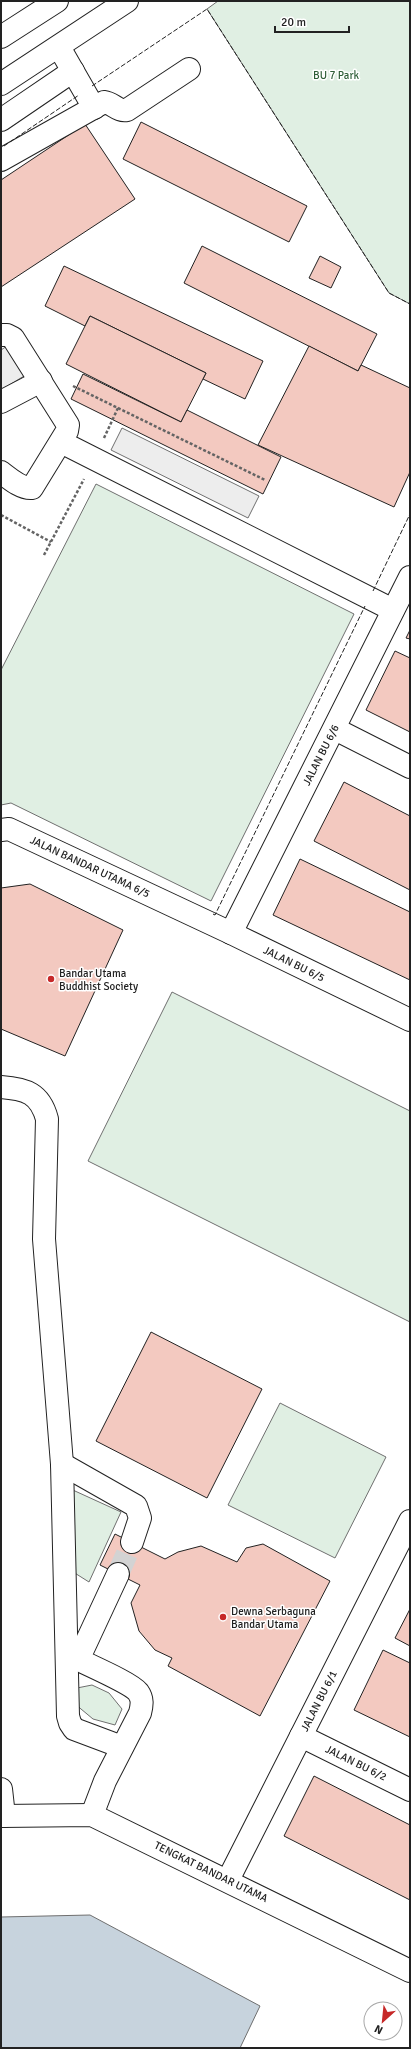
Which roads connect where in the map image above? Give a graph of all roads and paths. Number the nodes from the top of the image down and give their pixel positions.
1 (57, 1) edge
2 (128, 1) edge
3 (1, 37) edge
4 (59, 47) junction
5 (189, 69) dead end
6 (73, 71) junction
7 (1, 84) edge
8 (94, 108) junction
9 (1, 120) edge
10 (1, 160) edge
11 (1, 335) edge
12 (41, 381) junction
13 (71, 385) dead end
14 (1, 402) edge
15 (61, 442) junction
16 (1, 472) edge
17 (265, 480) dead end
18 (1, 515) edge
19 (44, 555) dead end
20 (410, 577) edge
21 (393, 610) junction
22 (335, 729) junction
23 (410, 767) edge
24 (1, 830) edge
25 (178, 908) joint
26 (231, 933) junction
27 (410, 1020) edge
28 (1, 1087) edge
29 (62, 1464) junction
30 (408, 1529) edge
31 (132, 1542) tunnel mouth
32 (118, 1574) tunnel mouth
33 (72, 1657) junction
34 (301, 1736) junction
35 (122, 1747) junction
36 (1, 1789) edge
37 (410, 1790) edge
38 (92, 1815) junction
39 (2, 1816) edge
40 (228, 1880) junction
41 (410, 1971) edge

1 - 3 street
2 - 4 street
4 - 6 street
4 - 7 street
5 - 8 street
6 - 8 street
6 - 9 street
8 - 10 street
11 - 12 street
12 - 14 street
12 - 15 street
13 - 17 path
15 - 16 street
15 - 21 street
18 - 19 path
20 - 21 street, JALAN BU 6/6
21 - 22 street, JALAN BU 6/6
22 - 23 street
22 - 26 street, JALAN BU 6/6
24 - 25 street, JALAN BANDAR UTAMA 6/5
25 - 26 street, JALAN BU 6/5
26 - 27 street, JALAN BU 6/5
28 - 29 street
29 - 31 street
29 - 33 street
30 - 34 street, JALAN BU 6/1
32 - 33 street
33 - 35 street
33 - 35 street
34 - 37 street, JALAN BU 6/2
34 - 40 street, JALAN BU 6/1
35 - 38 street
36 - 39 street
38 - 39 street, TENGKAT BANDAR UTAMA
38 - 40 street, TENGKAT BANDAR UTAMA
40 - 41 street, TENGKAT BANDAR UTAMA

